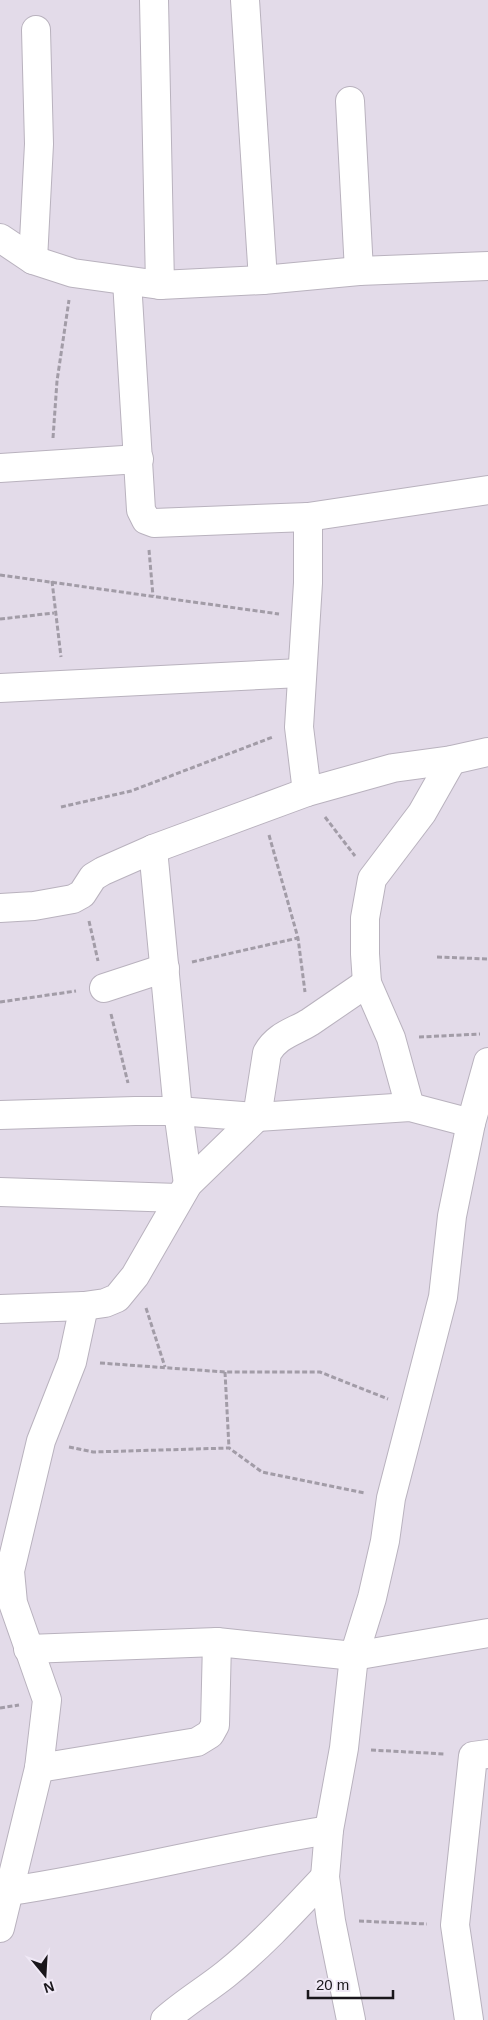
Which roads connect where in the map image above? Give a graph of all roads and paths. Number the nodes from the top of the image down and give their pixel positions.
1 (154, 0) edge
2 (245, 0) edge
3 (36, 30) dead end
4 (350, 102) dead end
5 (0, 238) edge
6 (33, 260) junction
7 (488, 266) edge
8 (73, 272) junction
9 (359, 272) junction
10 (263, 280) junction
11 (127, 281) junction
12 (160, 285) junction
13 (139, 459) junction
14 (51, 463) junction
15 (0, 468) edge
16 (488, 490) edge
17 (308, 518) junction
18 (146, 520) junction
19 (0, 575) edge
20 (52, 581) junction
21 (153, 596) junction
22 (54, 613) junction
23 (306, 618) junction
24 (0, 619) edge
25 (301, 673) junction
26 (64, 685) junction
27 (0, 688) edge
28 (299, 726) junction
29 (488, 752) edge
30 (452, 760) junction
31 (307, 792) junction
32 (61, 807) dead end
33 (262, 808) junction
34 (153, 849) junction
35 (372, 879) junction
36 (82, 894) junction
37 (0, 908) edge
38 (298, 938) junction
39 (437, 956) dead end
40 (488, 960) edge
41 (165, 968) junction
42 (368, 983) junction
43 (104, 988) junction
44 (0, 1002) edge
45 (308, 1023) junction
46 (488, 1034) edge
47 (391, 1038) junction
48 (488, 1062) edge
49 (410, 1107) junction
50 (134, 1111) junction
51 (178, 1111) junction
52 (0, 1115) edge
53 (257, 1117) junction
54 (471, 1124) junction
55 (183, 1191) junction
56 (0, 1192) edge
57 (135, 1276) junction
58 (84, 1306) junction
59 (0, 1309) edge
60 (72, 1362) junction
61 (165, 1367) junction
62 (225, 1372) junction
63 (415, 1409) junction
64 (41, 1440) junction
65 (229, 1448) junction
66 (391, 1498) junction
67 (5, 1571) edge
68 (488, 1633) edge
69 (216, 1642) junction
70 (28, 1649) junction
71 (354, 1656) junction
72 (344, 1748) junction
73 (480, 1755) edge
74 (38, 1768) junction
75 (329, 1830) junction
76 (9, 1856) edge
77 (325, 1877) junction
78 (10, 1891) junction
79 (331, 1921) junction
80 (455, 1925) junction
81 (0, 1928) edge
82 (165, 2020) edge
83 (351, 2020) edge
84 (469, 2020) edge

1 - 12 street
2 - 10 street
3 - 6 street
4 - 9 street
5 - 6 street
6 - 8 street
7 - 9 street
8 - 11 street
8 - 14 path
9 - 10 street
10 - 12 street
11 - 12 street
11 - 13 street
13 - 14 street
13 - 18 street
14 - 15 street
16 - 17 street
17 - 18 street
17 - 23 street
18 - 21 path
19 - 20 path
20 - 21 path
20 - 22 path
21 - 23 path
22 - 24 path
22 - 26 path
23 - 25 street
25 - 26 street
25 - 28 street
26 - 27 street
28 - 31 street
28 - 32 path
29 - 30 street
30 - 31 street
30 - 35 street
31 - 33 street
31 - 35 path
33 - 34 street
33 - 38 path
34 - 36 street
34 - 41 street
35 - 42 street
36 - 37 street
36 - 43 path
38 - 41 path
38 - 45 path
39 - 40 path
41 - 43 street
41 - 51 street
42 - 45 street
42 - 47 street
43 - 44 path
43 - 50 path
45 - 53 street
46 - 47 path
47 - 49 street
48 - 54 street
49 - 53 street
49 - 54 street
50 - 51 street
50 - 52 street
51 - 53 street
51 - 55 street
53 - 55 street
54 - 63 street
55 - 56 street
55 - 57 street
57 - 58 street
57 - 61 path
58 - 59 street
58 - 60 street
60 - 61 path
60 - 64 street
61 - 62 path
62 - 63 path
62 - 65 path
63 - 66 street
64 - 65 path
64 - 67 street
65 - 66 path
66 - 71 street
67 - 70 street
68 - 71 street
69 - 70 street
69 - 71 street
69 - 74 street
70 - 74 street
71 - 72 street
72 - 73 path
72 - 75 street
73 - 80 street
74 - 76 street
75 - 77 street
75 - 78 street
76 - 78 street
77 - 79 street
77 - 82 street
78 - 81 street
79 - 80 path
79 - 83 street
80 - 84 street

